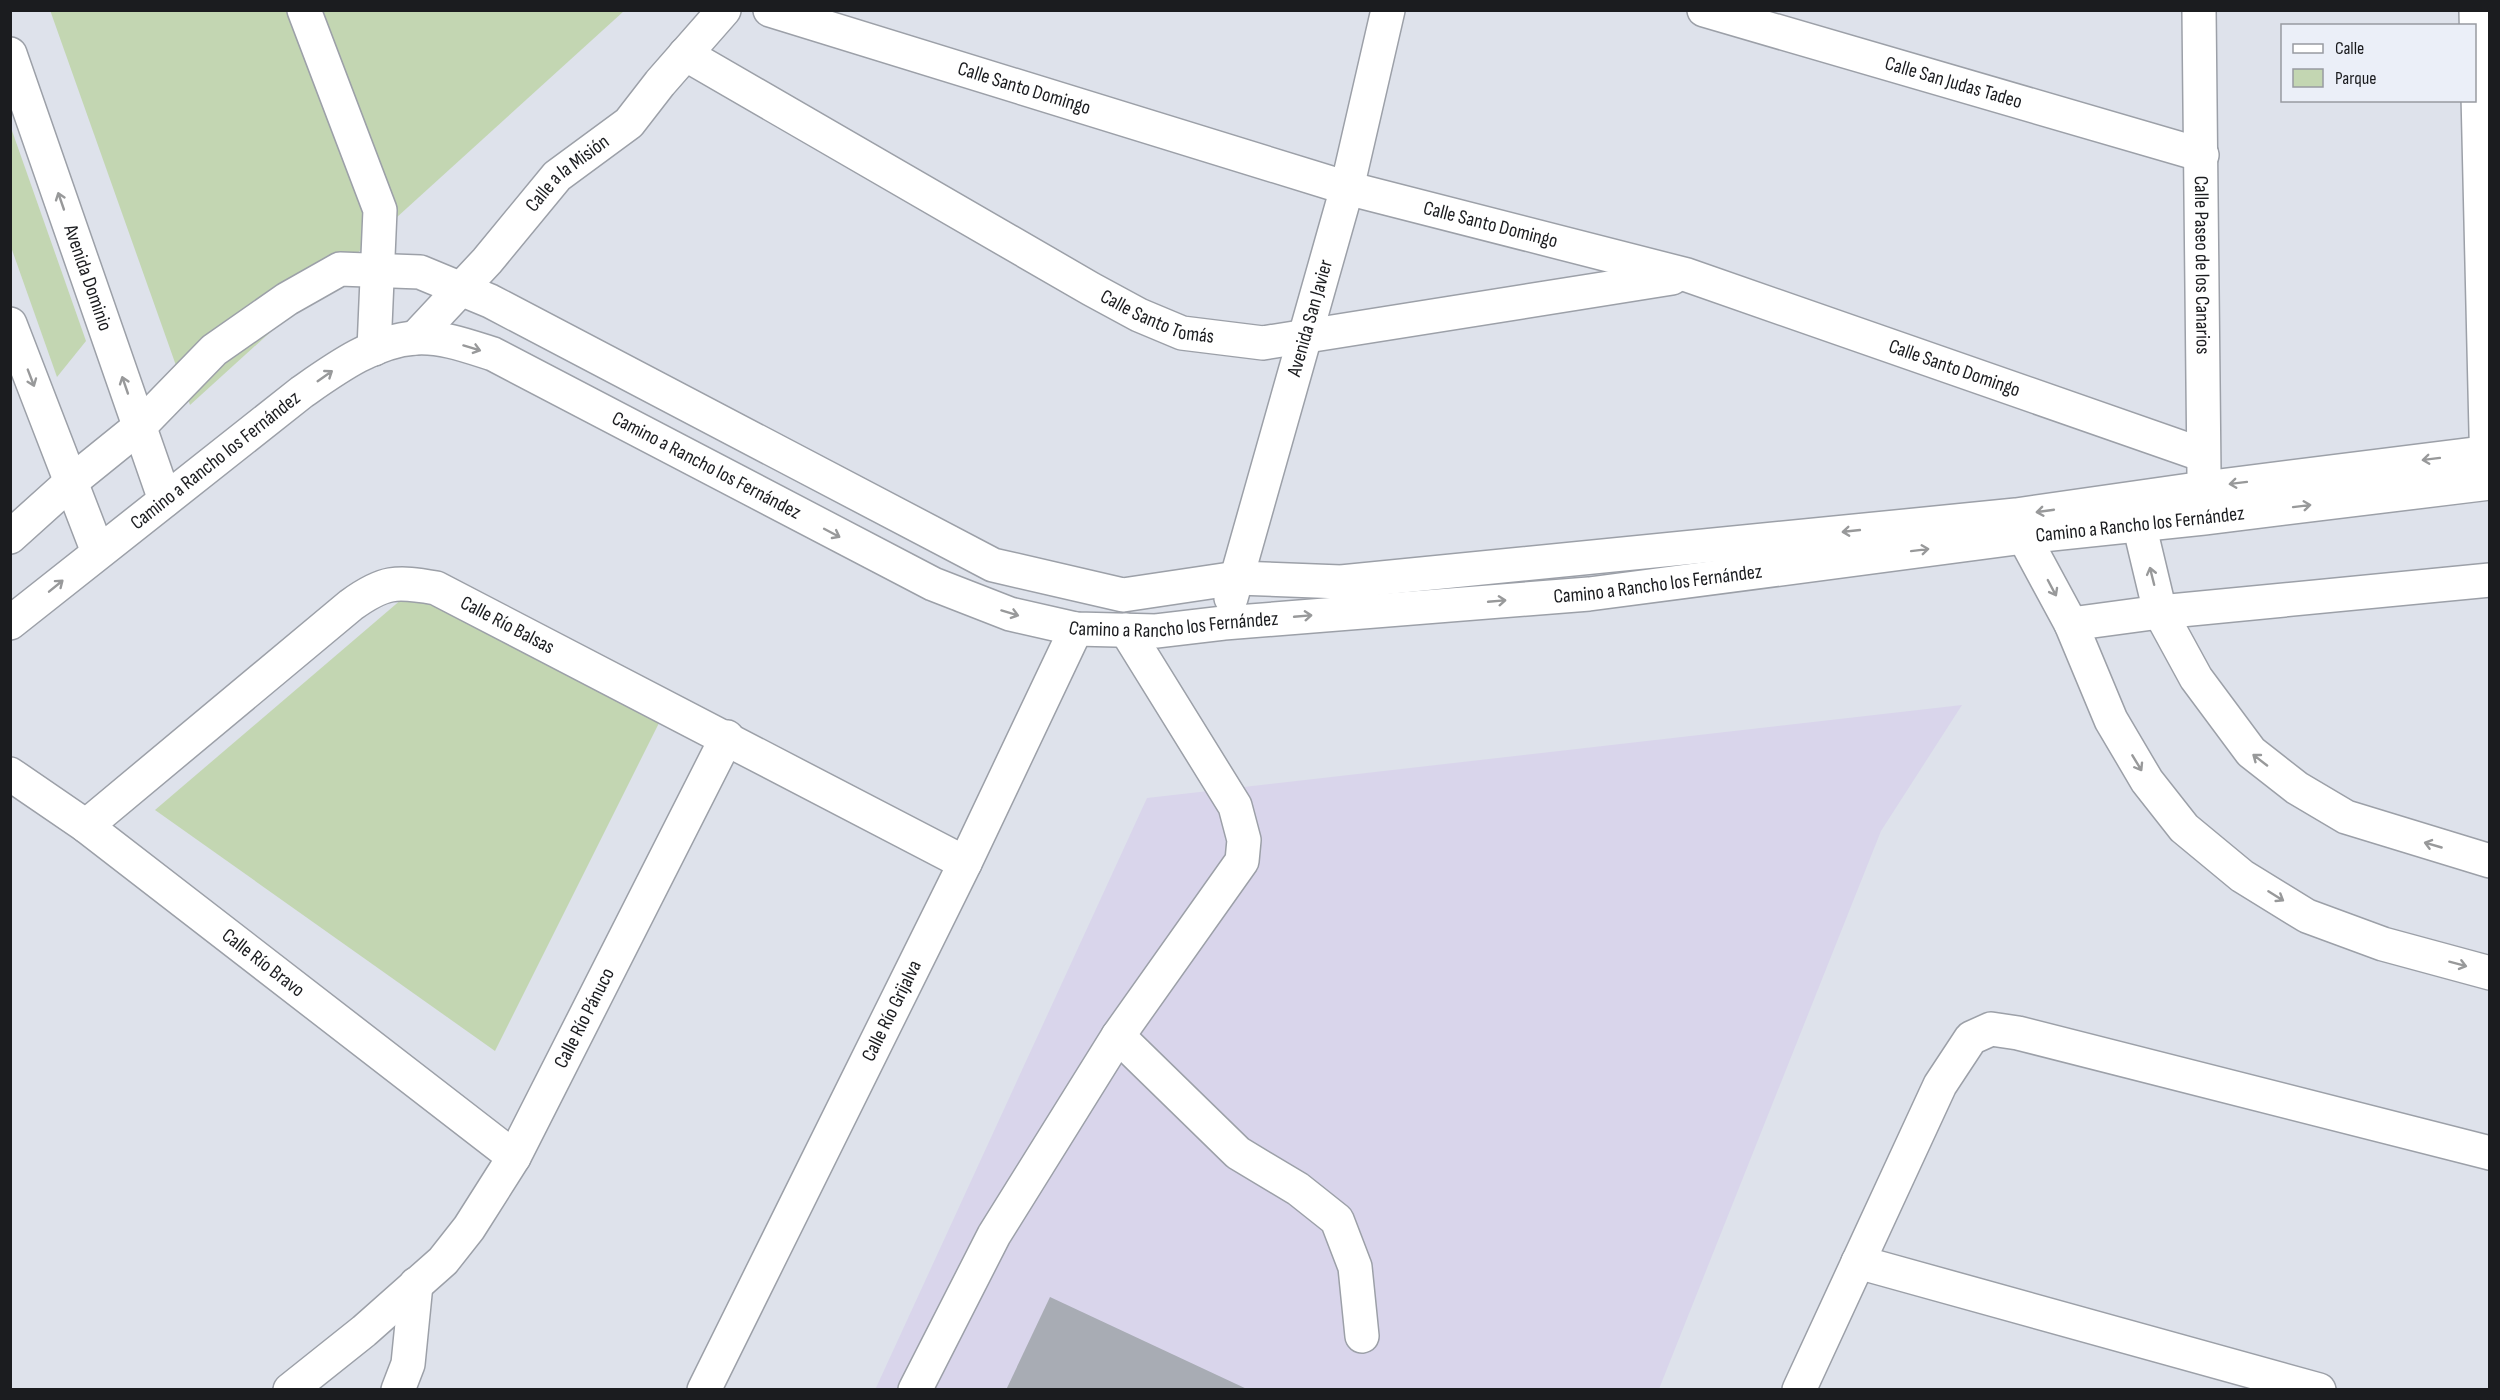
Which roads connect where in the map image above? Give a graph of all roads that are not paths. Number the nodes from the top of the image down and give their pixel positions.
1 (770, 10) edge
2 (1388, 10) edge
3 (1704, 10) edge
4 (2199, 10) edge
5 (2476, 10) edge
6 (305, 11) edge
7 (723, 11) edge
8 (10, 54) edge
9 (685, 54) junction
10 (2202, 155) junction
11 (1347, 188) junction
12 (377, 272) junction
13 (1687, 275) junction
14 (461, 289) junction
15 (10, 324) edge
16 (1306, 335) junction
17 (415, 338) junction
18 (374, 349) junction
19 (140, 427) junction
20 (2203, 455) junction
21 (2488, 467) edge
22 (71, 482) junction
23 (165, 500) junction
24 (2204, 503) junction
25 (2139, 524) junction
26 (10, 537) edge
27 (2024, 537) junction
28 (98, 552) junction
29 (1237, 578) junction
30 (2490, 580) edge
31 (2160, 612) junction
32 (10, 623) edge
33 (1224, 623) junction
34 (2071, 624) junction
35 (1076, 629) junction
36 (1126, 630) junction
37 (727, 737) junction
38 (10, 774) edge
39 (86, 826) junction
40 (2490, 861) edge
41 (965, 862) junction
42 (2490, 973) edge
43 (1118, 1036) junction
44 (2490, 1153) edge
45 (514, 1157) junction
46 (1858, 1262) junction
47 (416, 1284) junction
48 (1362, 1336) dead end
49 (290, 1389) edge
50 (398, 1389) edge
51 (704, 1389) edge
52 (915, 1389) edge
53 (1799, 1389) edge
54 (2319, 1389) edge

1 - 11 street, Calle Santo Domingo
2 - 11 street, Avenida San Javier
3 - 10 street, Calle San Judas Tadeo
4 - 10 street, Calle Paseo de los Canarios
5 - 21 street
6 - 12 street
7 - 9 street, Calle a la Misión
19 -> 8 street, Avenida Dominio
9 - 14 street, Calle a la Misión
9 - 16 street, Calle Santo Tomás
10 - 20 street, Calle Paseo de los Canarios
11 - 13 street, Calle Santo Domingo
11 - 16 street, Avenida San Javier
12 - 14 street
12 - 18 street
12 - 19 street
13 - 16 street, Calle Santo Tomás
13 - 20 street, Calle Santo Domingo
14 - 17 street, Calle a la Misión
14 - 29 street
15 -> 22 street
16 - 29 street, Avenida San Javier
17 - 18 street, Camino a Rancho los Fernández
17 -> 35 street, Camino a Rancho los Fernández
23 -> 18 street, Camino a Rancho los Fernández
19 - 22 street
19 - 23 street, Avenida Dominio
20 - 24 street, Calle Paseo de los Canarios
21 - 24 street
22 - 26 street
22 - 28 street
23 - 28 street, Camino a Rancho los Fernández
24 - 25 street, Camino a Rancho los Fernández
24 -> 29 street
25 - 27 street, Camino a Rancho los Fernández
31 -> 25 street
33 -> 27 street, Camino a Rancho los Fernández
27 -> 34 street
32 -> 28 street, Camino a Rancho los Fernández
29 - 33 street, Avenida San Javier
30 - 31 street
31 - 34 street
40 -> 31 street
33 - 36 street, Camino a Rancho los Fernández
34 -> 42 street
35 - 36 street, Camino a Rancho los Fernández
35 - 41 street, Calle Río Grijalva
36 - 43 street
37 - 39 street, Calle Río Balsas
37 - 41 street, Calle Río Balsas
37 - 45 street, Calle Río Pánuco
38 - 39 street, Calle Río Bravo
39 - 45 street, Calle Río Bravo
41 - 51 street, Calle Río Grijalva
43 - 48 street
43 - 52 street
44 - 46 street
45 - 47 street, Calle Río Pánuco
46 - 53 street
46 - 54 street
47 - 49 street, Calle Río Pánuco
47 - 50 street

